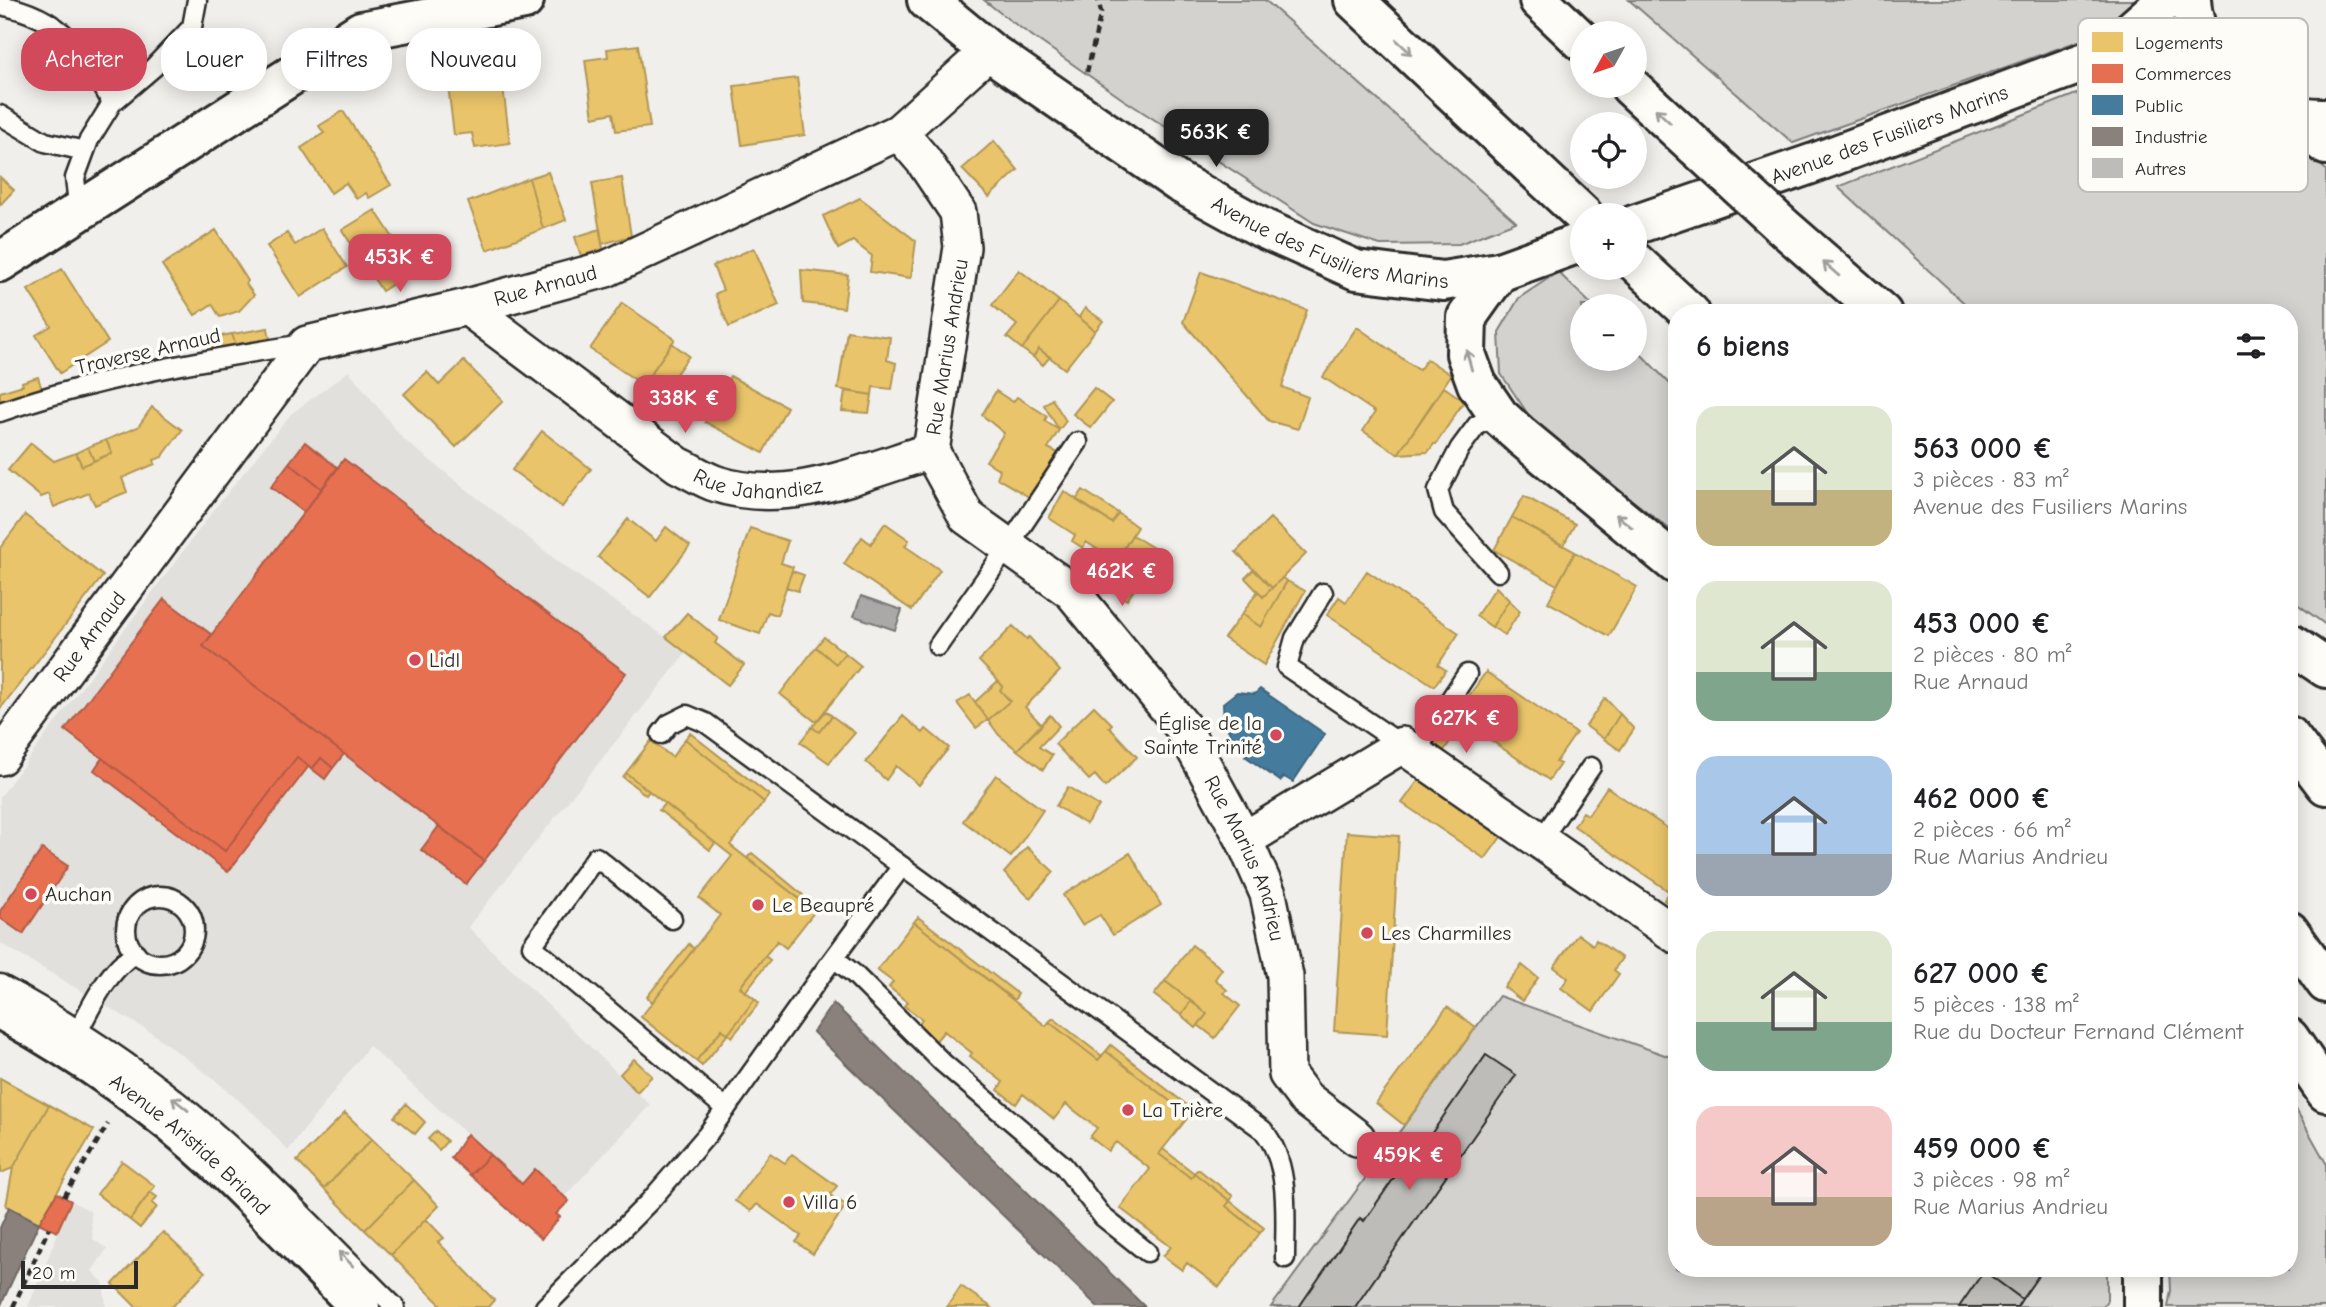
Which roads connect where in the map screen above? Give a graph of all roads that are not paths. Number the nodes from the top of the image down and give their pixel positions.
1 (197, 0) edge
2 (524, 0) edge
3 (927, 0) edge
4 (1354, 0) edge
5 (1539, 0) edge
6 (2166, 0) edge
7 (2191, 0) edge
8 (0, 5) edge
9 (2147, 18) edge
10 (2196, 18) edge
11 (1570, 30) edge
12 (989, 51) junction
13 (2078, 65) edge
14 (1643, 98) edge
15 (112, 103) junction
16 (0, 115) edge
17 (2308, 116) edge
18 (2326, 118) edge
19 (2308, 131) edge
20 (899, 132) junction
21 (2326, 145) edge
22 (85, 151) junction
23 (1570, 203) edge
24 (79, 213) junction
25 (1647, 221) edge
26 (1570, 247) edge
27 (0, 262) edge
28 (1499, 272) junction
29 (1647, 273) edge
30 (1681, 304) edge
31 (1872, 304) edge
32 (467, 307) junction
33 (307, 344) junction
34 (0, 412) edge
35 (1499, 416) junction
36 (1078, 442) dead end
37 (931, 451) junction
38 (1007, 548) junction
39 (1668, 557) edge
40 (1498, 572) dead end
41 (1323, 593) dead end
42 (938, 646) dead end
43 (2298, 649) edge
44 (2326, 668) edge
45 (1467, 674) dead end
46 (662, 734) dead end
47 (2298, 748) edge
48 (1408, 749) junction
49 (0, 757) edge
50 (1591, 768) dead end
51 (2326, 785) edge
52 (1244, 840) junction
53 (1541, 840) junction
54 (902, 866) junction
55 (673, 919) dead end
56 (1668, 929) edge
57 (2298, 944) edge
58 (136, 953) dead end
59 (834, 958) junction
60 (2326, 983) edge
61 (0, 984) edge
62 (0, 1009) edge
63 (73, 1041) junction
64 (2298, 1051) edge
65 (2326, 1092) edge
66 (726, 1110) junction
67 (1357, 1138) dead end
68 (1146, 1252) dead end
69 (1285, 1258) dead end
70 (2143, 1277) edge
71 (360, 1307) edge
72 (395, 1307) edge
73 (545, 1307) edge
74 (2143, 1307) edge

1 - 15 lane
2 - 24 main road
3 - 12 main road, Avenue des Fusiliers Marins
4 -> 23 main road
5 - 11 main road
6 - 9 main road, Avenue des Fusiliers Marins
7 - 10 main road
8 - 15 lane
12 - 20 street, Rue Arnaud
12 - 28 main road, Avenue des Fusiliers Marins
13 - 25 main road, Avenue des Fusiliers Marins
31 -> 14 main road, bridge
15 - 22 lane
16 - 22 lane
17 - 18 main road
19 - 21 main road
20 - 32 street, Rue Arnaud
20 - 37 street, Rue Marius Andrieu
22 - 24 lane
24 - 27 main road
26 - 28 main road, Avenue des Fusiliers Marins
35 -> 28 main road
29 - 30 main road
32 - 33 street, Rue Arnaud
32 - 37 street, Rue Jahandiez
33 - 34 lane, Traverse Arnaud
33 - 49 street, Rue Arnaud
39 -> 35 main road
35 - 40 lane
36 - 38 lane
37 - 38 street, Rue Marius Andrieu
38 - 42 lane
38 - 52 street, Rue Marius Andrieu
41 - 48 lane
43 - 44 main road
45 - 48 lane
46 - 54 lane
47 - 51 main road
48 - 52 street
48 - 53 street
50 - 53 lane
52 - 67 street, Rue Marius Andrieu
53 - 56 street
54 - 59 lane
54 - 69 lane
55 - 66 lane
57 - 60 main road
58 - 63 lane
59 - 66 lane
59 - 68 lane
61 - 63 lane
62 - 63 main road, Avenue Aristide Briand
63 - 71 main road, Avenue Aristide Briand
72 -> 63 lane
64 - 65 main road
66 - 73 lane
70 - 74 main road

